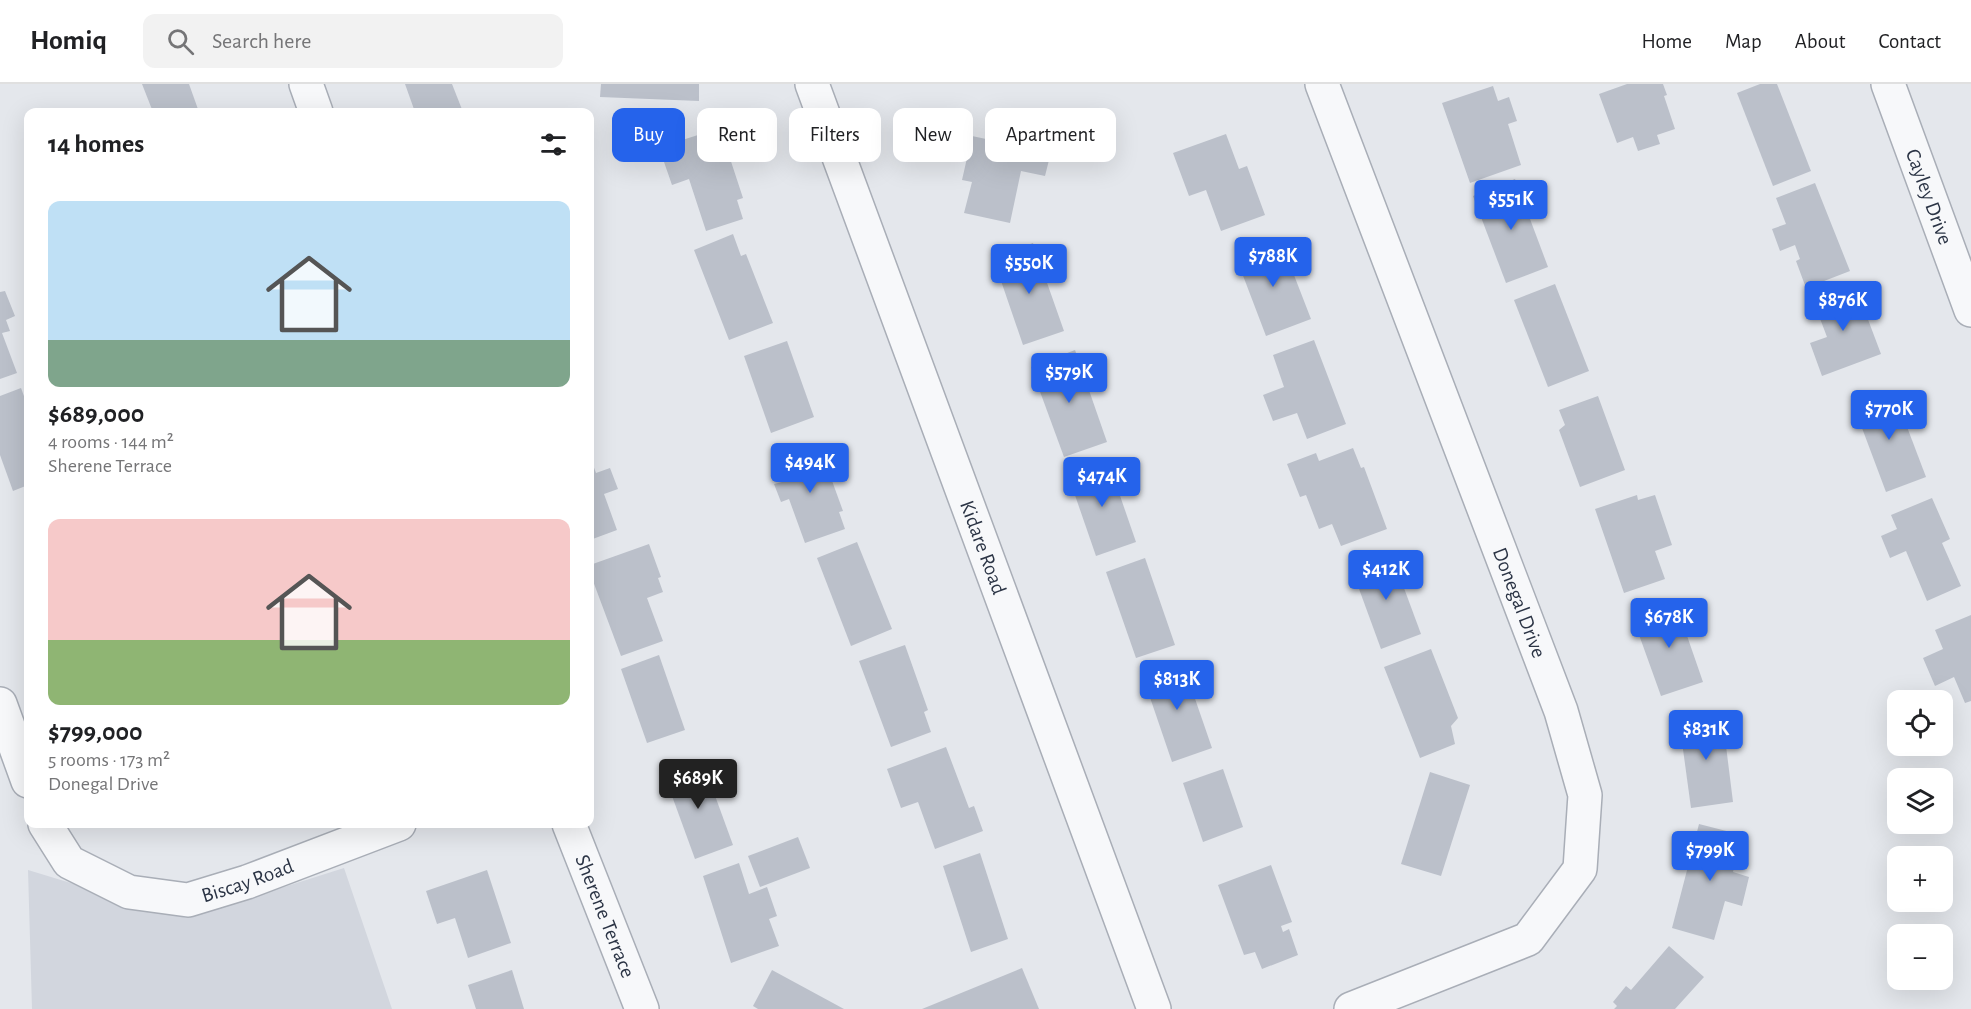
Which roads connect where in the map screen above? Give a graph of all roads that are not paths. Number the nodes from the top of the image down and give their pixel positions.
1 (306, 84) edge
2 (812, 84) edge
3 (1322, 84) edge
4 (1888, 84) edge
5 (315, 108) edge
6 (1971, 310) edge
7 (0, 704) edge
8 (24, 770) edge
9 (48, 828) edge
10 (389, 828) edge
11 (571, 828) edge
12 (642, 1009) edge
13 (1154, 1009) edge
14 (1351, 1009) edge

1 - 5 street
2 - 13 street, Kidare Road
3 - 14 street, Donegal Drive
4 - 6 street, Cayley Drive
7 - 8 street
9 - 10 street, Biscay Road
11 - 12 street, Sherene Terrace

